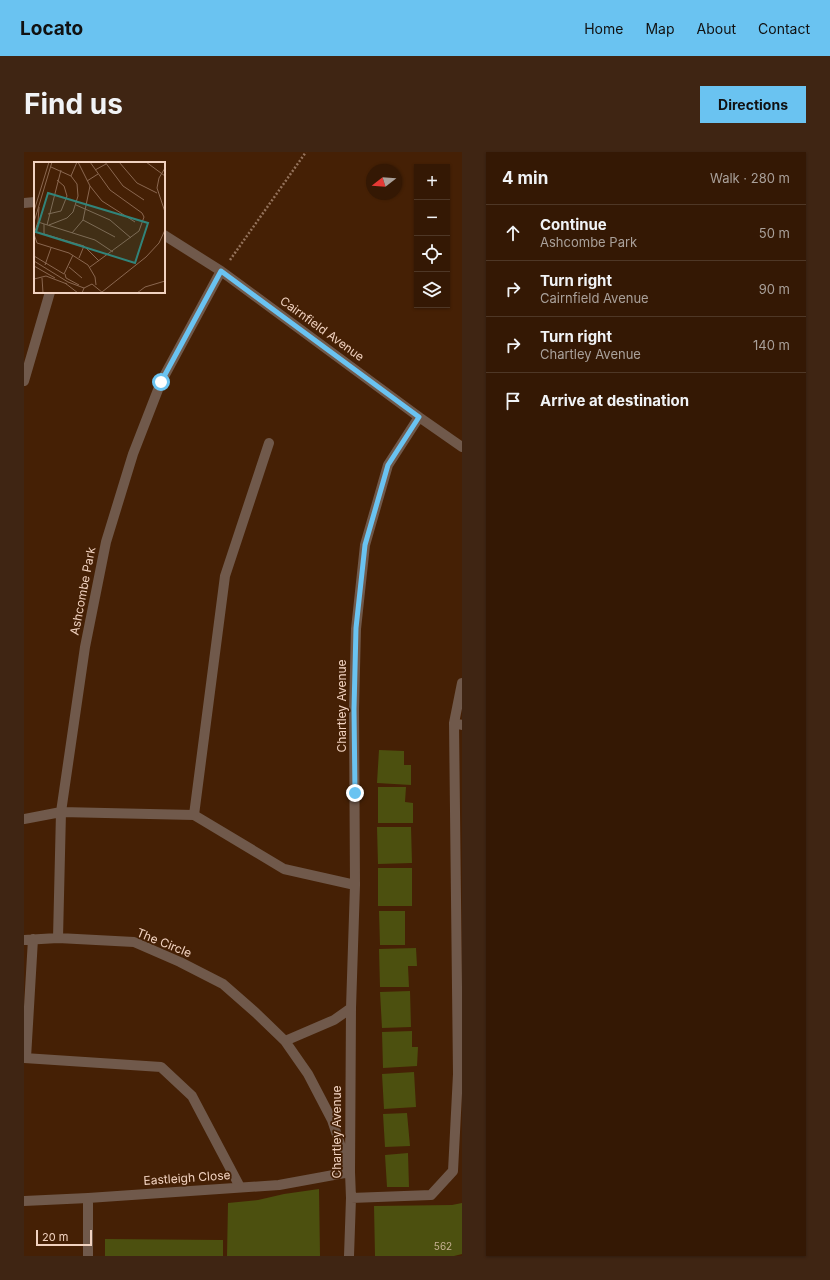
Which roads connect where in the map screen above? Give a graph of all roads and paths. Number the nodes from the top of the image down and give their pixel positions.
1 (306, 152) edge
2 (34, 202) edge
3 (24, 203) edge
4 (165, 235) edge
5 (221, 271) junction
6 (50, 293) edge
7 (24, 381) edge
8 (419, 417) junction
9 (268, 443) dead end
10 (462, 447) edge
11 (462, 683) edge
12 (458, 724) edge
13 (61, 812) junction
14 (194, 815) junction
15 (24, 819) edge
16 (355, 885) junction
17 (58, 938) junction
18 (29, 939) edge
19 (351, 1008) junction
20 (285, 1041) junction
21 (25, 1058) edge
22 (350, 1172) junction
23 (240, 1187) junction
24 (88, 1198) junction
25 (351, 1198) junction
26 (24, 1201) edge
27 (88, 1256) edge
28 (349, 1256) edge

1 - 5 path
2 - 3 street
4 - 5 street, Cairnfield Avenue
5 - 8 street, Cairnfield Avenue
5 - 13 street, Ashcombe Park
6 - 7 street
8 - 10 street, Cairnfield Avenue
8 - 16 street, Chartley Avenue
9 - 14 street
11 - 12 street
12 - 25 street
13 - 14 street
13 - 15 street
13 - 17 street, Ashcombe Park
14 - 16 street
16 - 19 street, Chartley Avenue
17 - 18 street, The Circle
17 - 20 street, The Circle
18 - 21 street
19 - 20 street
19 - 22 street, Chartley Avenue
20 - 22 street, The Circle
21 - 23 street
22 - 23 street, Eastleigh Close
22 - 25 street, Chartley Avenue
23 - 24 street, Eastleigh Close
24 - 26 street, Eastleigh Close
24 - 27 street
25 - 28 street, Chartley Avenue

